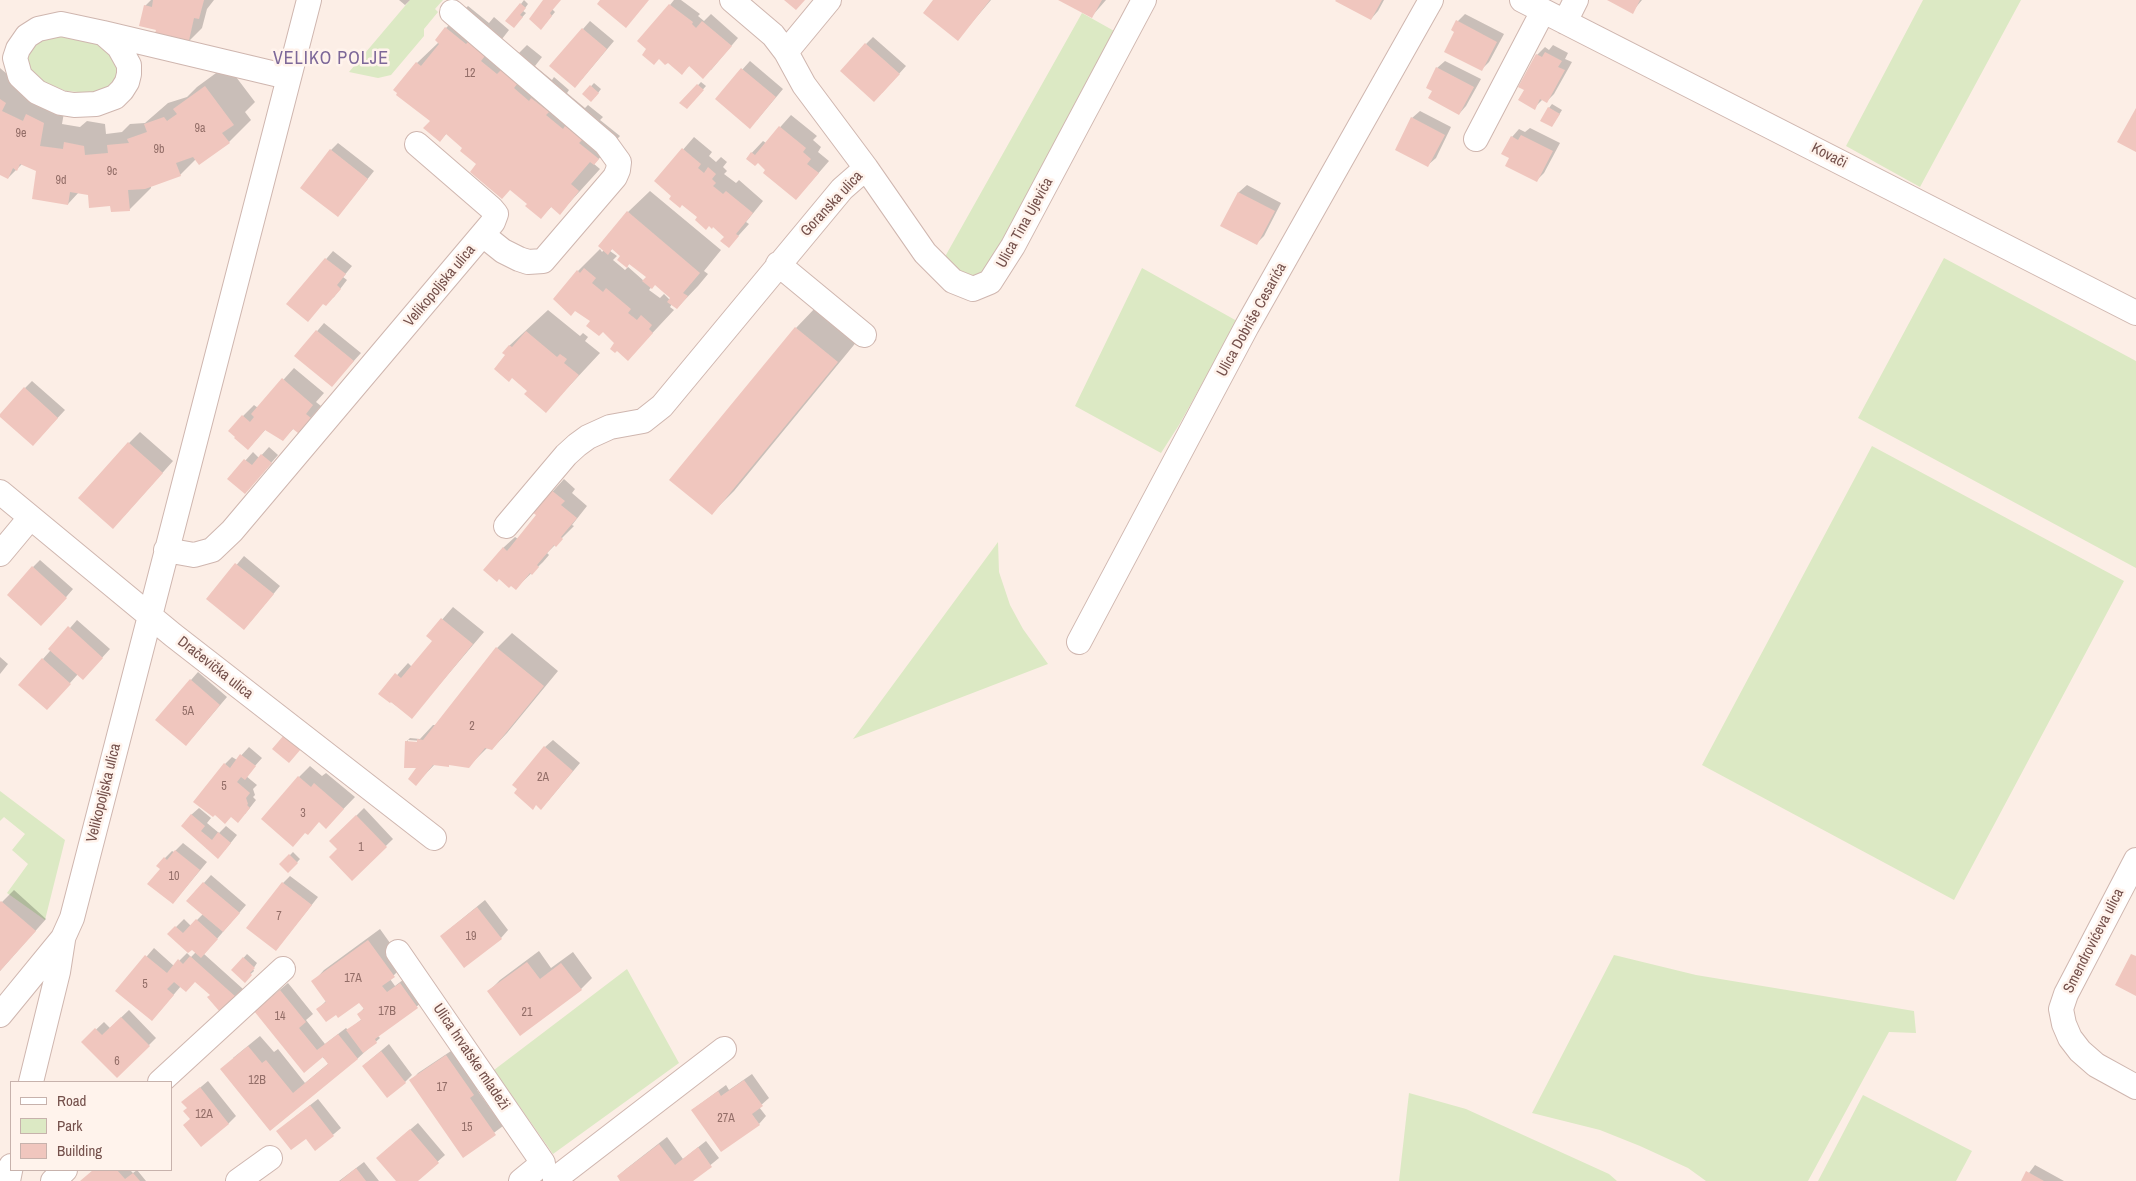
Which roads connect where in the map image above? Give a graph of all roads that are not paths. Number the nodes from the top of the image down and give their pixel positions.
1 (308, 0) edge
2 (732, 0) edge
3 (830, 0) edge
4 (1144, 0) edge
5 (1431, 0) edge
6 (1522, 0) edge
7 (1576, 0) edge
8 (1543, 11) junction
9 (452, 12) dead end
10 (1565, 22) junction
11 (103, 33) junction
12 (174, 50) junction
13 (786, 52) junction
14 (288, 77) junction
15 (127, 82) junction
16 (1476, 139) dead end
17 (417, 144) dead end
18 (866, 168) junction
19 (483, 235) junction
20 (778, 264) junction
21 (2136, 313) edge
22 (864, 335) dead end
23 (0, 492) edge
24 (30, 518) junction
25 (506, 526) dead end
26 (166, 550) junction
27 (0, 554) edge
28 (149, 615) junction
29 (1078, 642) dead end
30 (434, 838) dead end
31 (2136, 860) edge
32 (63, 938) junction
33 (398, 952) dead end
34 (283, 969) dead end
35 (0, 1015) edge
36 (724, 1049) dead end
37 (32, 1081) edge
38 (161, 1081) edge
39 (2136, 1087) edge
40 (270, 1158) dead end
41 (64, 1171) edge
42 (552, 1174) edge
43 (53, 1181) edge
44 (238, 1181) edge
45 (520, 1181) edge

1 - 14 street, Velikopoljska ulica
2 - 13 street, Goranska ulica
3 - 13 street
4 - 18 street, Ulica Tina Ujevića
5 - 29 street, Ulica Dobriše Cesarića
6 - 8 street, Kovači
7 - 10 street
8 - 10 street, Kovači
8 - 16 street
9 - 19 street, Velikopoljska ulica
10 - 21 street, Kovači
11 - 12 street
11 - 15 street
11 - 15 street
12 - 14 street
12 - 15 street
13 - 18 street, Goranska ulica
14 - 26 street, Velikopoljska ulica
17 - 19 street
18 - 20 street, Goranska ulica
19 - 26 street, Velikopoljska ulica
20 - 22 street
20 - 25 street, Goranska ulica
23 - 24 street, Dračevička ulica
24 - 27 street
24 - 28 street, Dračevička ulica
26 - 28 street, Velikopoljska ulica
28 - 30 street, Dračevička ulica
28 - 32 street, Velikopoljska ulica
31 - 39 street, Smendrovićeva ulica
32 - 35 street, Velikopoljska ulica
32 - 37 street
33 - 42 street, Ulica hrvatske mladeži
34 - 38 street
36 - 42 street
40 - 44 street
41 - 43 street
42 - 45 street

